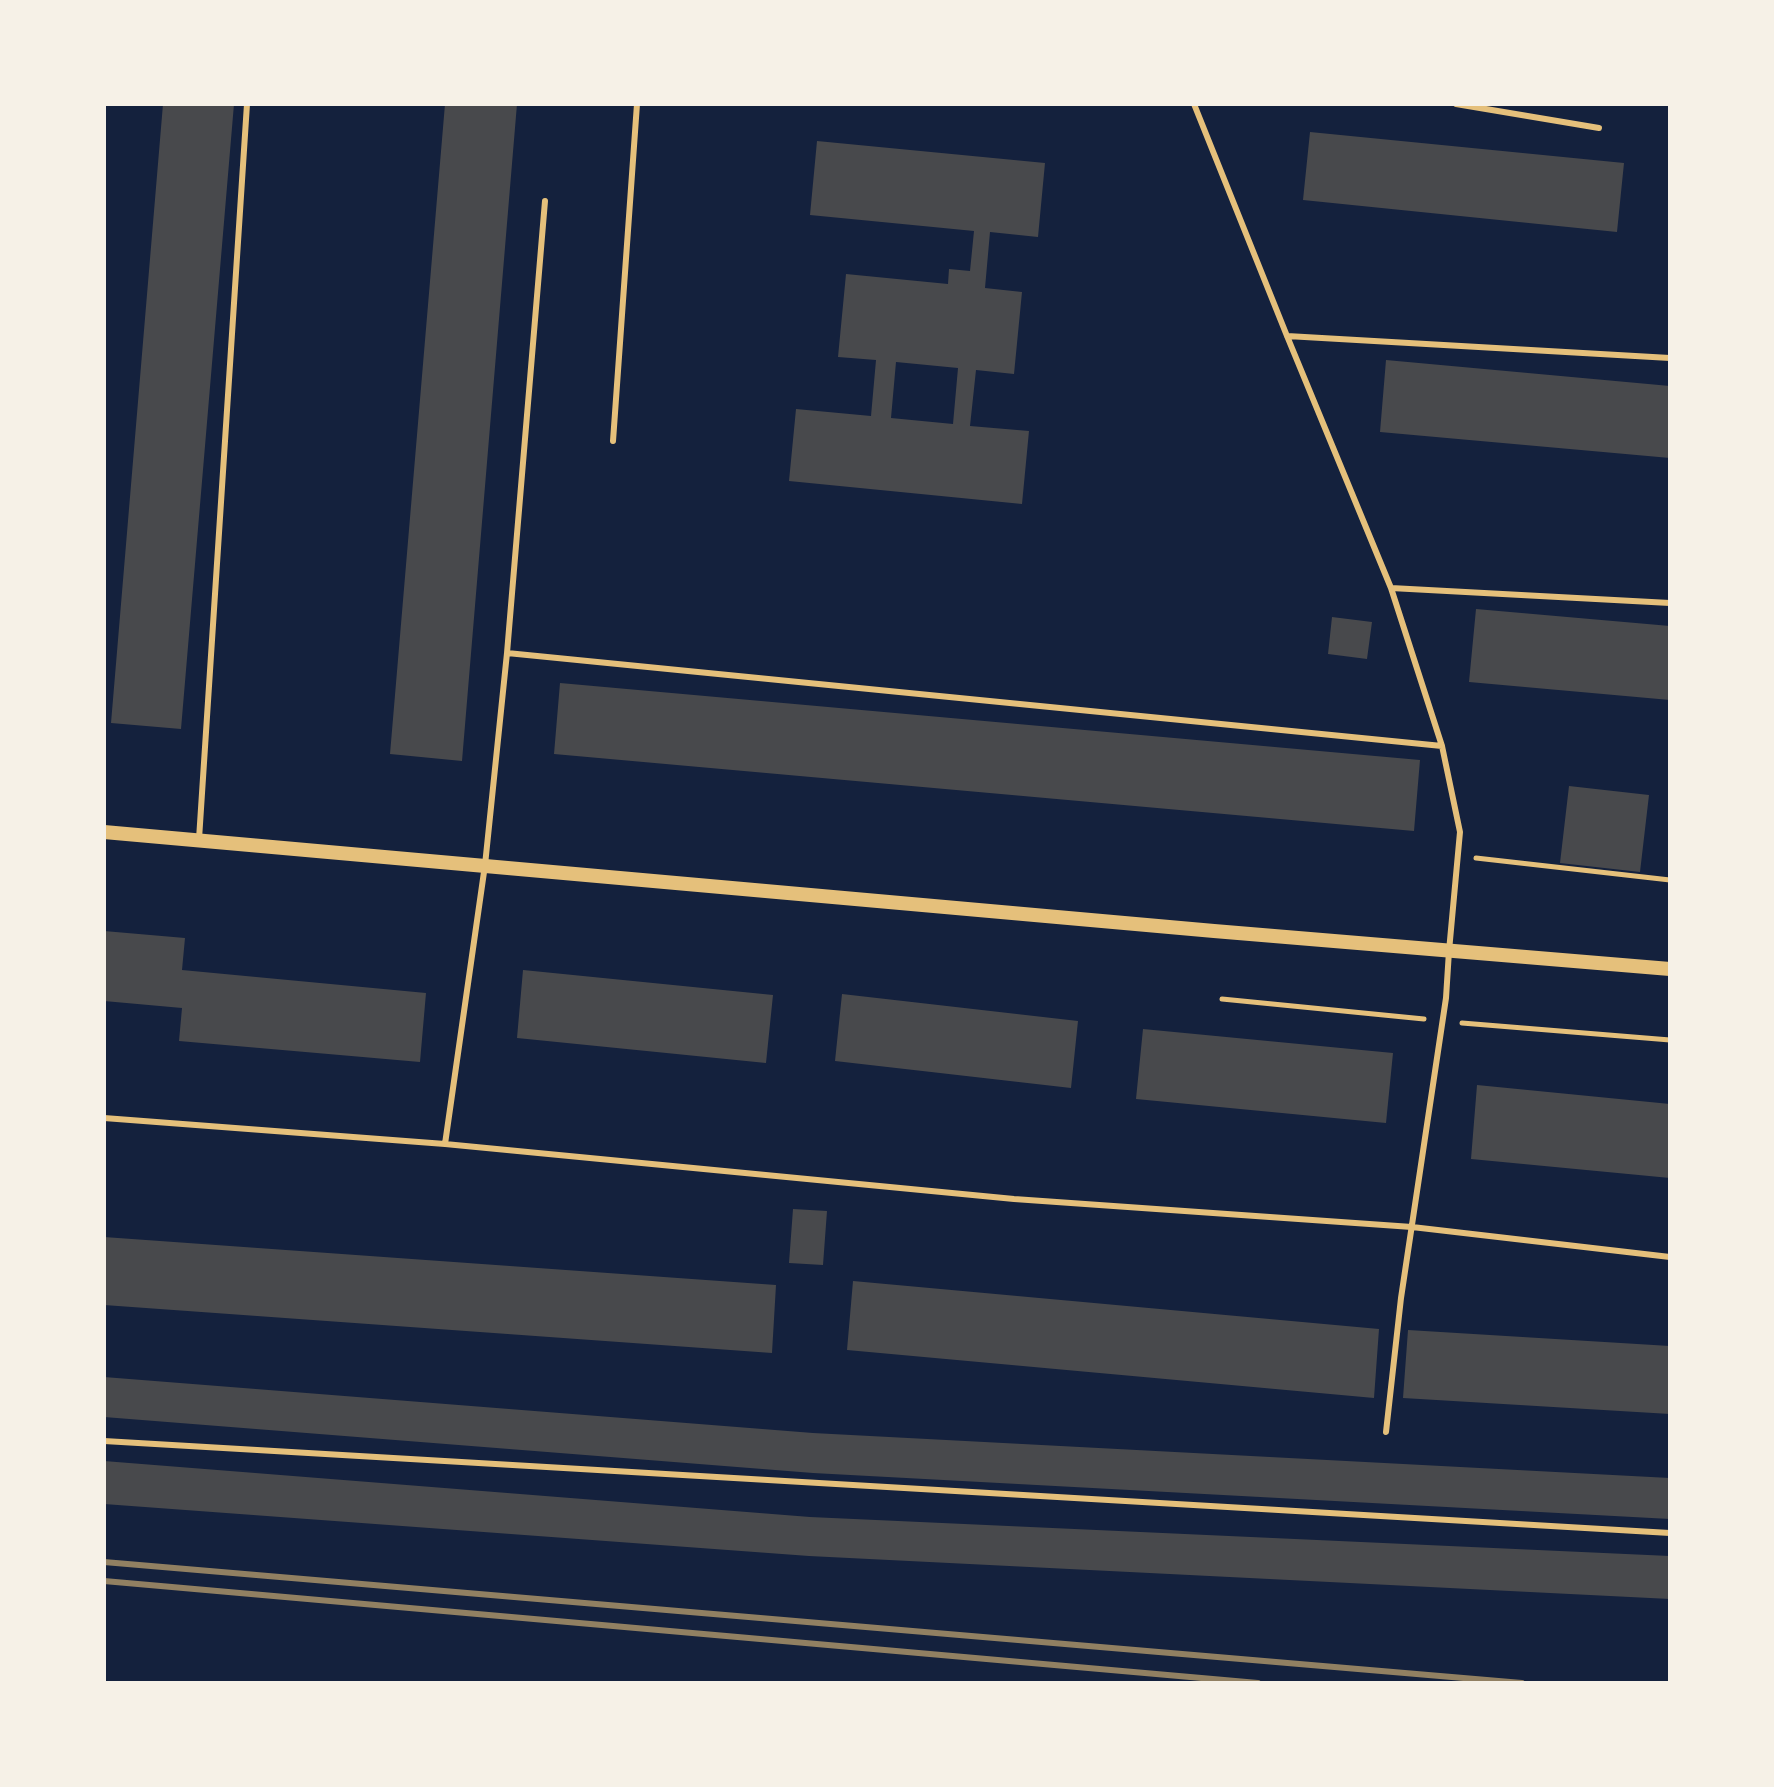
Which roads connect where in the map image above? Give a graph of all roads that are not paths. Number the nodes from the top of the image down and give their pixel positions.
1 (247, 104) edge
2 (637, 104) edge
3 (1194, 104) edge
4 (1456, 104) edge
5 (1599, 128) dead end
6 (545, 201) dead end
7 (1287, 336) junction
8 (1670, 358) edge
9 (613, 441) dead end
10 (1391, 588) junction
11 (1670, 603) edge
12 (507, 653) junction
13 (1442, 746) junction
14 (104, 832) edge
15 (198, 841) junction
16 (485, 865) junction
17 (1449, 951) junction
18 (1670, 969) edge
19 (104, 1118) edge
20 (445, 1144) junction
21 (1412, 1227) junction
22 (1670, 1257) edge
23 (1386, 1432) dead end
24 (104, 1441) edge
25 (1670, 1533) edge

1 - 15 lane
2 - 9 lane
3 - 7 lane
4 - 5 lane
6 - 12 lane
7 - 8 lane
7 - 10 lane
10 - 11 lane
10 - 13 lane
12 - 13 lane
12 - 16 lane
13 - 17 lane
14 - 15 street
15 - 16 street
16 - 17 street
16 - 20 lane
17 - 18 street
17 - 21 lane
19 - 20 lane
20 - 21 lane
21 - 22 lane
21 - 23 lane
24 - 25 lane

